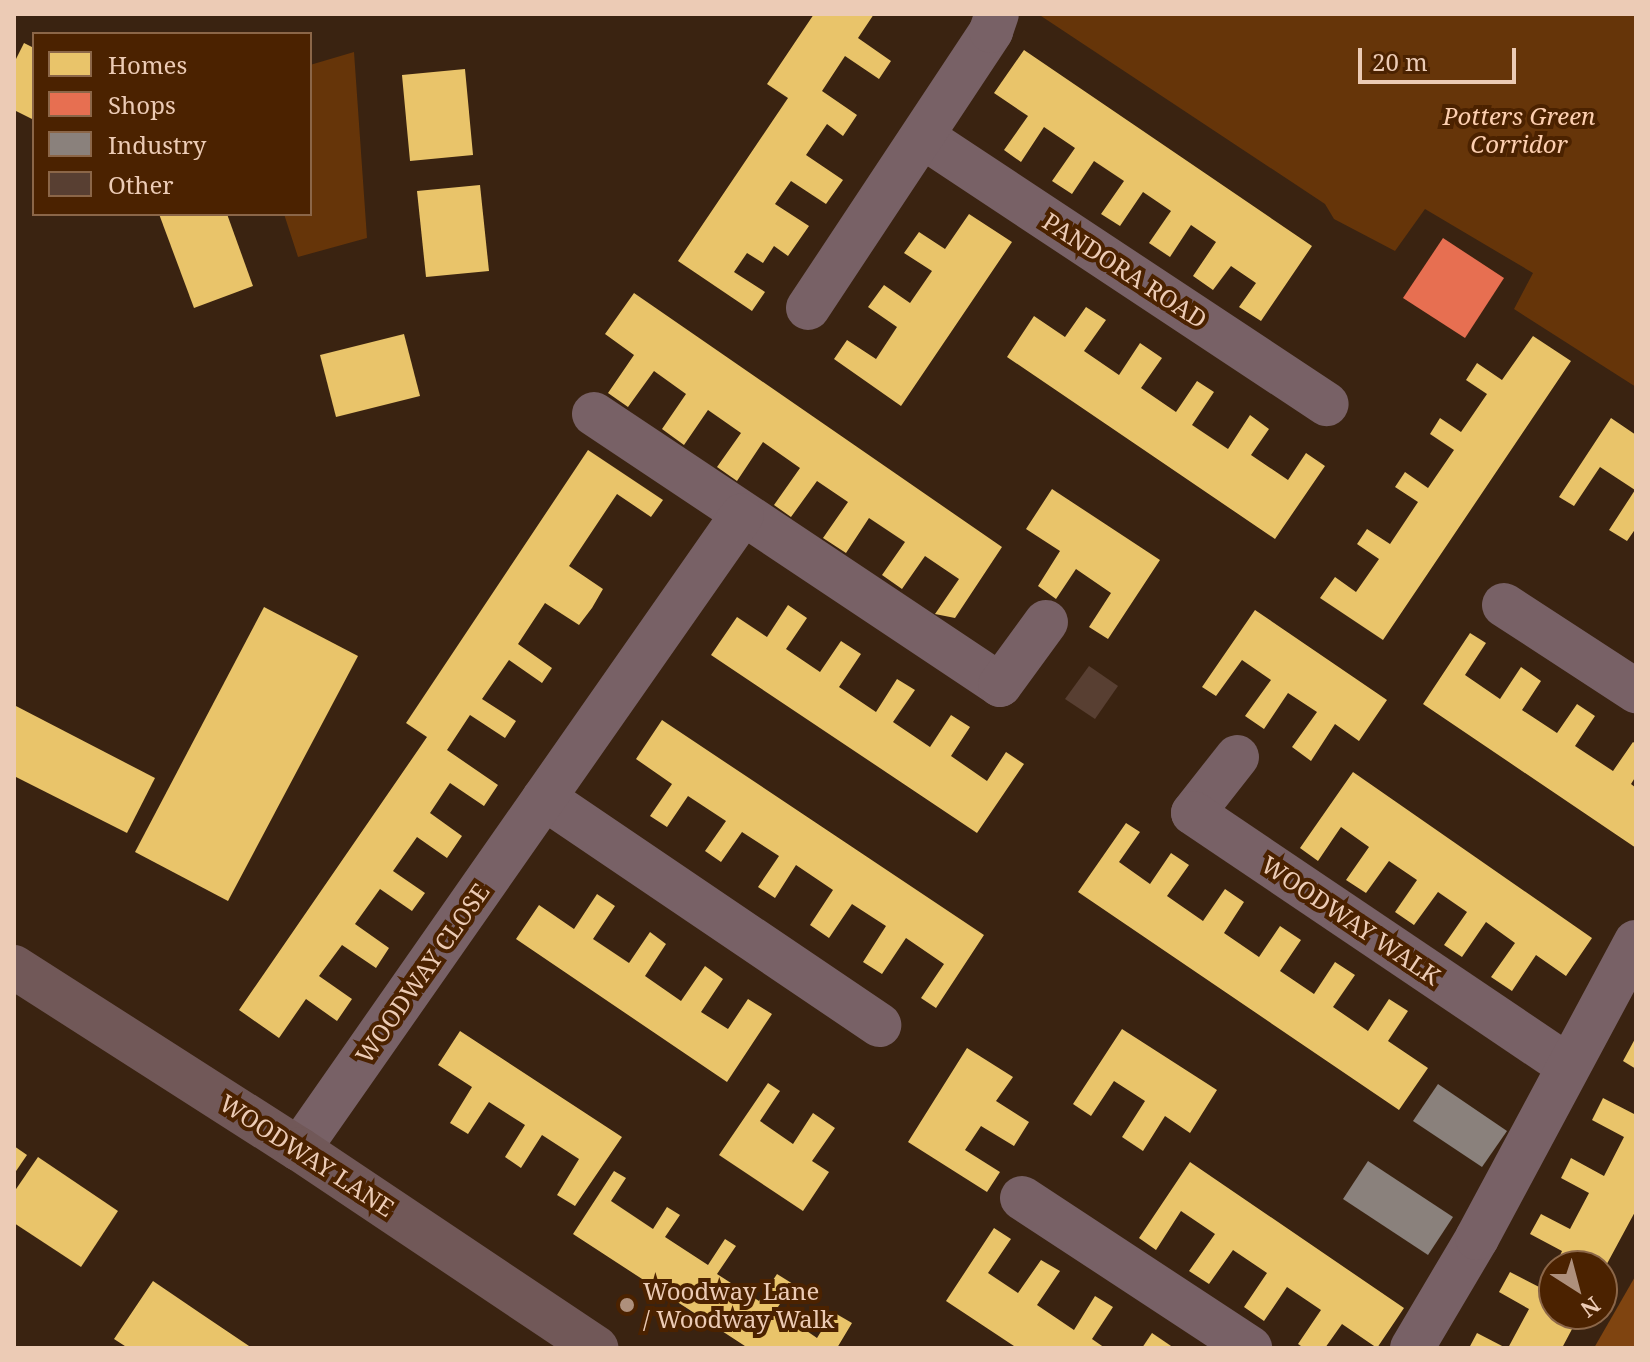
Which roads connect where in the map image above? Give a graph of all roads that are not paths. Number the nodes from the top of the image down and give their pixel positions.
1 (997, 14) edge
2 (923, 137) junction
3 (808, 308) dead end
4 (1327, 404) dead end
5 (594, 414) dead end
6 (742, 515) junction
7 (1504, 605) dead end
8 (1046, 622) dead end
9 (1636, 691) edge
10 (1237, 757) dead end
11 (544, 798) junction
12 (1636, 942) edge
13 (14, 967) edge
14 (879, 1025) dead end
15 (1568, 1066) junction
16 (299, 1149) junction
17 (1022, 1198) dead end
18 (596, 1348) edge
19 (1250, 1348) edge
20 (1412, 1348) edge

1 - 2 street
2 - 3 street
2 - 4 street, PANDORA ROAD
5 - 6 street
6 - 8 street
6 - 11 street, WOODWAY CLOSE
7 - 9 street
10 - 15 street, WOODWAY WALK
11 - 14 street
11 - 16 street, WOODWAY CLOSE
12 - 15 street
13 - 16 street, WOODWAY LANE
15 - 20 street
16 - 18 street, WOODWAY LANE
17 - 19 street

